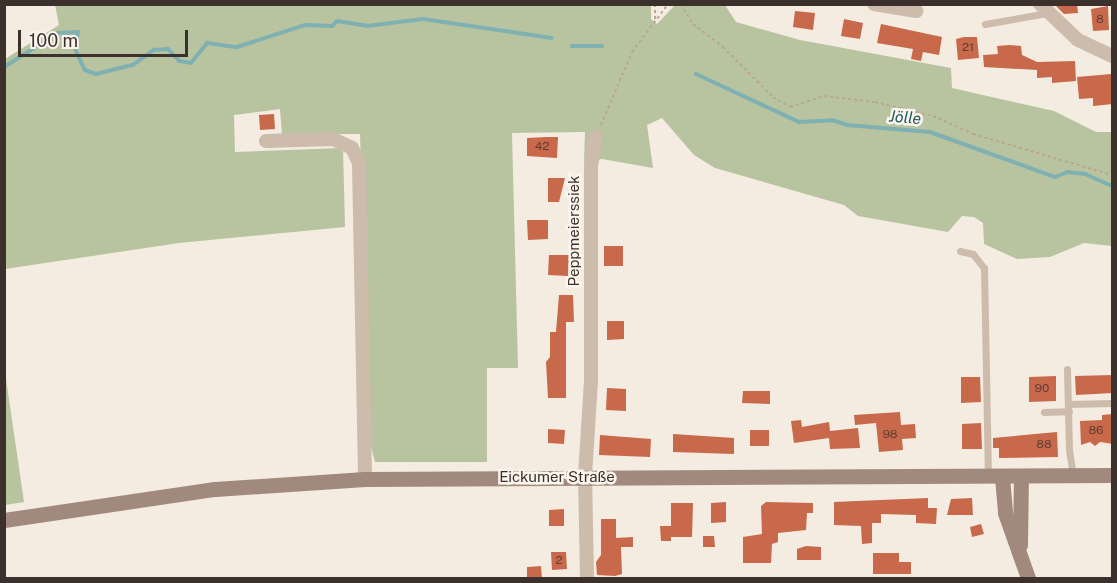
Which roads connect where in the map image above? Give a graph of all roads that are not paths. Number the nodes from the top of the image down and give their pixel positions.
1 (874, 4) edge
2 (890, 6) edge
3 (1043, 9) edge
4 (916, 11) dead end
5 (986, 24) dead end
6 (1113, 56) edge
7 (596, 136) road end
8 (266, 141) dead end
9 (960, 251) dead end
10 (1067, 369) dead end
11 (1113, 403) edge
12 (1068, 408) junction
13 (1044, 412) dead end
14 (1073, 475) junction
15 (1113, 475) edge
16 (585, 476) junction
17 (995, 477) junction
18 (1021, 477) junction
19 (365, 479) junction
20 (4, 520) edge
21 (1020, 547) junction
22 (587, 579) edge
23 (1028, 579) edge

1 - 2 street
2 - 4 street
3 - 5 lane
3 - 6 street
7 - 16 street, Peppmeierssiek
8 - 19 street
9 - 17 lane
10 - 12 lane
11 - 12 lane
12 - 13 lane
12 - 14 lane
14 - 15 main road, Eickumer Straße
14 - 18 main road, Eickumer Straße
16 - 17 main road, Eickumer Straße
16 - 19 main road, Eickumer Straße
16 - 22 street, Peppmeierssiek
17 - 18 main road, Eickumer Straße
17 - 21 main road
18 - 21 main road
19 - 20 main road, Eickumer Straße
21 - 23 main road

